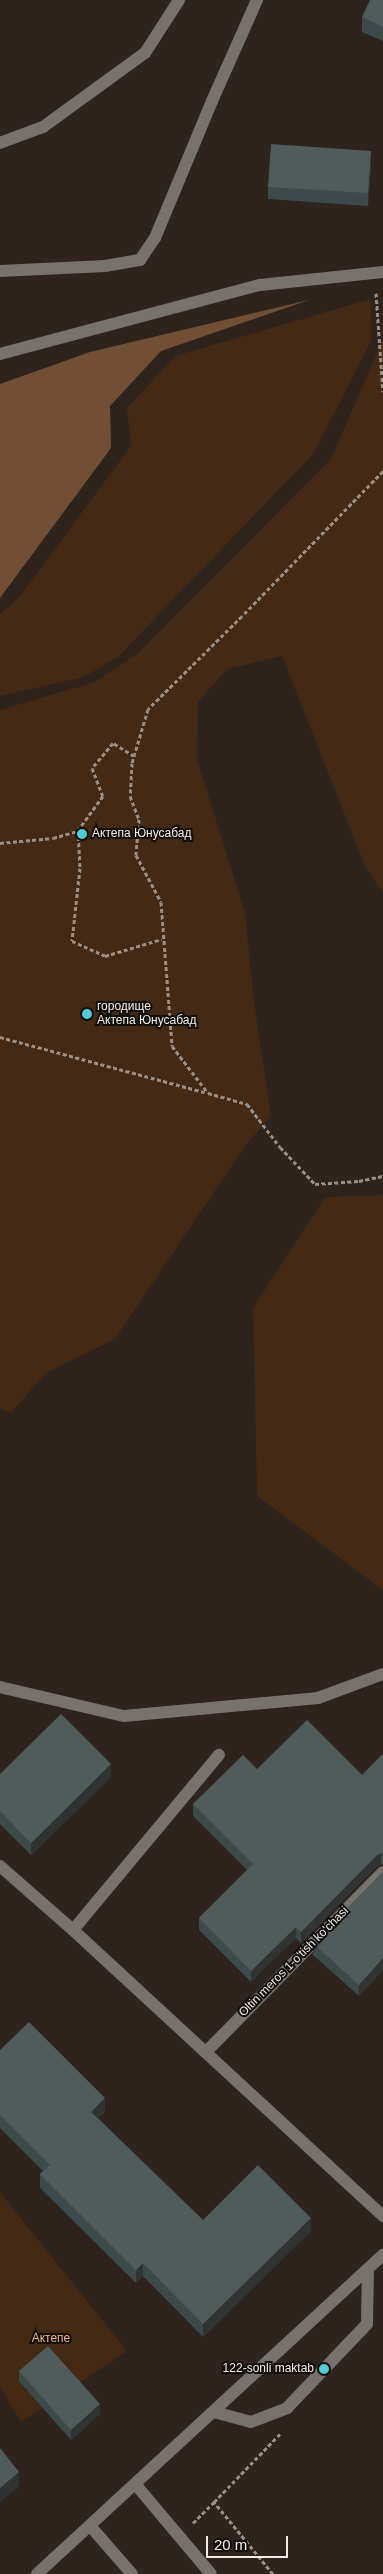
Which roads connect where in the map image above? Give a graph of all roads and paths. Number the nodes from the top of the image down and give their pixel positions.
1 (179, 0) edge
2 (257, 0) edge
3 (0, 143) edge
4 (0, 271) edge
5 (379, 272) edge
6 (0, 354) edge
7 (383, 392) edge
8 (383, 471) edge
9 (134, 756) junction
10 (78, 830) junction
11 (0, 843) edge
12 (162, 940) junction
13 (0, 1037) edge
14 (208, 1093) junction
15 (383, 1176) edge
16 (383, 1674) edge
17 (0, 1687) edge
18 (219, 1755) dead end
19 (0, 1866) edge
20 (383, 1872) edge
21 (73, 1930) junction
22 (206, 2052) junction
23 (383, 2216) edge
24 (383, 2255) edge
25 (368, 2269) junction
26 (214, 2412) junction
27 (286, 2427) dead end
28 (136, 2485) junction
29 (214, 2502) junction
30 (193, 2523) dead end
31 (91, 2527) junction
32 (38, 2574) edge
33 (132, 2574) edge
34 (211, 2574) edge
35 (273, 2574) edge

1 - 3 street
2 - 4 street
5 - 6 street
5 - 7 path
8 - 9 path
9 - 10 path
9 - 12 path
10 - 11 path
10 - 12 path
12 - 14 path
13 - 14 path
14 - 15 path
16 - 17 street
18 - 21 street
19 - 21 street
20 - 22 street, Oltin meros 1-o'tish ko'chasi
21 - 22 street
22 - 23 street
24 - 25 street
25 - 26 street
25 - 26 street
26 - 28 street
27 - 29 path
28 - 31 street
28 - 34 street
29 - 30 path
29 - 35 path
31 - 32 street
31 - 33 street

